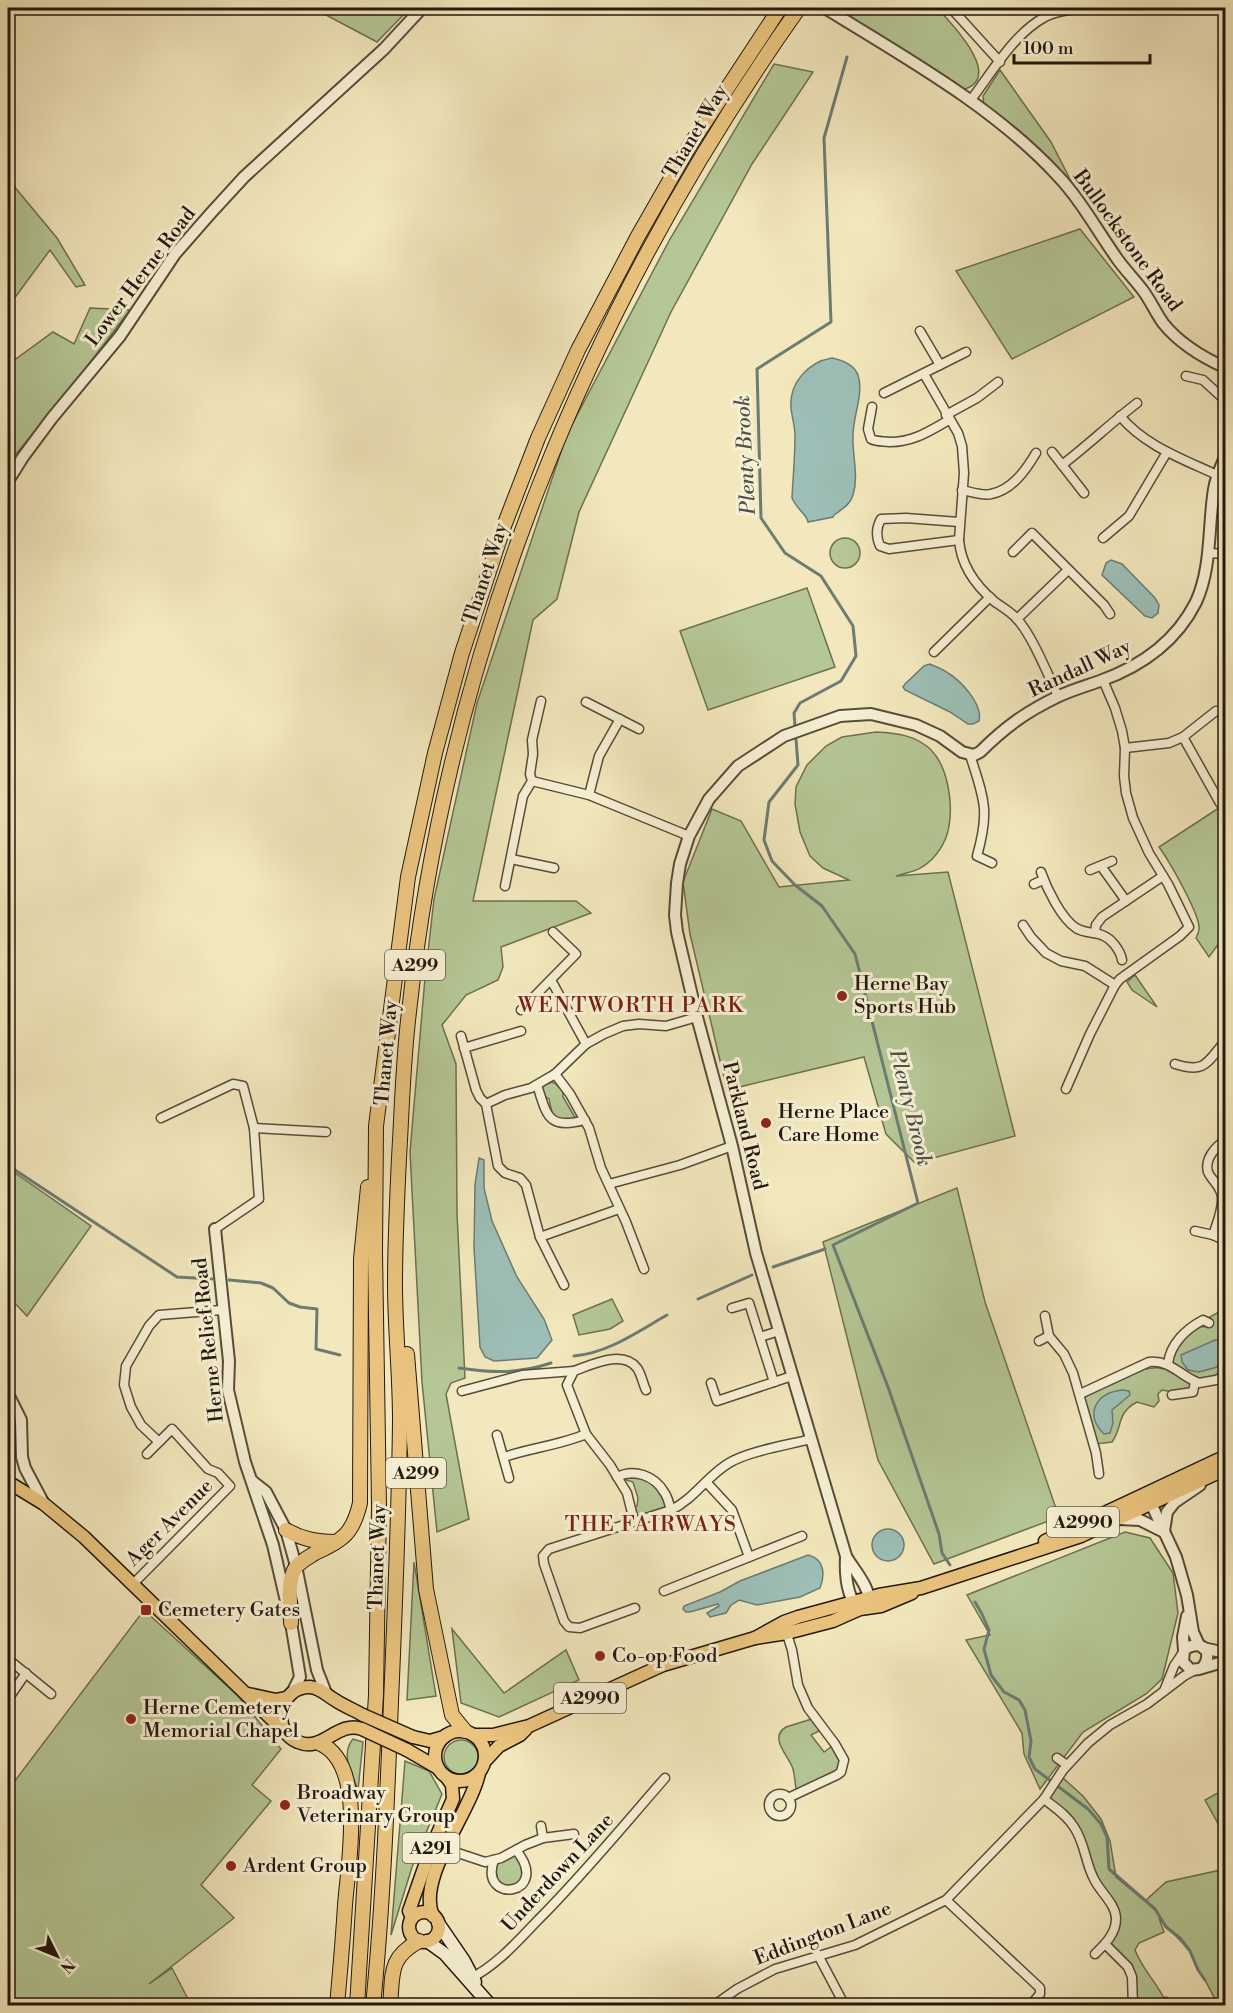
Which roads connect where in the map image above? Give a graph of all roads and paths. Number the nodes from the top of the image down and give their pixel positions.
1 (422, 8) edge
2 (780, 8) edge
3 (799, 8) edge
4 (825, 8) edge
5 (951, 8) edge
6 (1082, 8) edge
7 (1052, 11) edge
8 (1000, 62) junction
9 (970, 102) junction
10 (920, 331) dead end
11 (966, 352) dead end
12 (940, 365) junction
13 (1226, 368) edge
14 (924, 374) junction
15 (1186, 376) dead end
16 (998, 382) dead end
17 (884, 393) dead end
18 (1226, 401) edge
19 (1137, 403) dead end
20 (872, 407) dead end
21 (1120, 416) junction
22 (947, 417) junction
23 (1052, 452) dead end
24 (1167, 452) junction
25 (1036, 453) dead end
26 (1226, 455) edge
27 (1062, 465) junction
28 (1217, 475) junction
29 (8, 481) edge
30 (962, 490) junction
31 (1083, 493) dead end
32 (959, 522) junction
33 (1103, 538) dead end
34 (959, 540) junction
35 (1013, 552) dead end
36 (1208, 553) junction
37 (1226, 554) edge
38 (1068, 570) junction
39 (990, 597) junction
40 (1110, 614) dead end
41 (1017, 619) junction
42 (934, 652) dead end
43 (1103, 680) junction
44 (1058, 696) junction
45 (541, 701) dead end
46 (586, 702) dead end
47 (1216, 711) dead end
48 (620, 719) junction
49 (639, 729) dead end
50 (1183, 737) junction
51 (1125, 748) junction
52 (966, 754) junction
53 (532, 782) junction
54 (589, 795) junction
55 (1220, 803) dead end
56 (689, 836) junction
57 (511, 859) junction
58 (1112, 861) dead end
59 (992, 863) dead end
60 (1101, 866) junction
61 (554, 868) dead end
62 (1090, 870) dead end
63 (1163, 876) junction
64 (1034, 884) dead end
65 (505, 886) dead end
66 (1126, 901) junction
67 (1023, 925) dead end
68 (553, 932) dead end
69 (1095, 933) junction
70 (1122, 960) dead end
71 (551, 980) junction
72 (1115, 985) junction
73 (521, 1011) dead end
74 (697, 1017) junction
75 (521, 1031) dead end
76 (461, 1036) dead end
77 (1226, 1040) edge
78 (586, 1044) junction
79 (464, 1047) junction
80 (1175, 1064) dead end
81 (555, 1074) junction
82 (537, 1085) junction
83 (1066, 1089) dead end
84 (486, 1104) junction
85 (161, 1118) dead end
86 (585, 1120) junction
87 (376, 1126) junction
88 (254, 1128) junction
89 (326, 1132) dead end
90 (1226, 1140) edge
91 (732, 1146) junction
92 (609, 1184) junction
93 (397, 1208) junction
94 (619, 1209) junction
95 (215, 1229) joint
96 (1195, 1231) dead end
97 (1213, 1235) junction
98 (540, 1238) junction
99 (1226, 1241) edge
100 (644, 1269) dead end
101 (564, 1285) dead end
102 (732, 1308) dead end
103 (222, 1310) junction
104 (1045, 1316) dead end
105 (1209, 1323) dead end
106 (779, 1331) junction
107 (1049, 1336) junction
108 (760, 1337) junction
109 (1038, 1341) dead end
110 (1168, 1364) junction
111 (574, 1371) junction
112 (792, 1376) junction
113 (1226, 1376) edge
114 (774, 1382) junction
115 (1195, 1382) junction
116 (711, 1383) dead end
117 (646, 1390) dead end
118 (462, 1391) dead end
119 (8, 1394) edge
120 (1080, 1394) junction
121 (1172, 1395) dead end
122 (586, 1434) junction
123 (497, 1435) dead end
124 (811, 1439) junction
125 (159, 1442) junction
126 (147, 1454) dead end
127 (1226, 1456) edge
128 (504, 1457) junction
129 (1223, 1471) edge
130 (1099, 1474) dead end
131 (617, 1477) junction
132 (509, 1478) dead end
133 (251, 1481) junction
134 (8, 1482) edge
135 (707, 1483) junction
136 (1149, 1499) junction
137 (44, 1504) junction
138 (671, 1510) junction
139 (1119, 1520) junction
140 (634, 1521) junction
141 (286, 1530) junction
142 (1164, 1532) junction
143 (802, 1536) dead end
144 (339, 1542) junction
145 (1021, 1555) junction
146 (846, 1556) junction
147 (748, 1557) junction
148 (296, 1566) junction
149 (133, 1584) junction
150 (664, 1591) dead end
151 (862, 1604) junction
152 (1189, 1606) junction
153 (635, 1608) dead end
154 (291, 1623) junction
155 (785, 1628) junction
156 (1201, 1646) junction
157 (1183, 1652) junction
158 (1226, 1653) edge
159 (8, 1659) edge
160 (1226, 1661) edge
161 (1199, 1669) junction
162 (26, 1673) junction
163 (1164, 1691) junction
164 (51, 1694) dead end
165 (247, 1694) junction
166 (329, 1696) junction
167 (288, 1697) junction
168 (8, 1699) edge
169 (529, 1726) junction
170 (285, 1732) junction
171 (469, 1733) junction
172 (444, 1737) junction
173 (319, 1743) junction
174 (1057, 1758) dead end
175 (486, 1760) junction
176 (1067, 1765) junction
177 (438, 1768) junction
178 (479, 1773) junction
179 (665, 1778) dead end
180 (448, 1779) junction
181 (788, 1798) dead end
182 (1044, 1799) junction
183 (541, 1826) dead end
184 (574, 1834) dead end
185 (543, 1838) junction
186 (446, 1849) junction
187 (516, 1850) junction
188 (494, 1860) junction
189 (946, 1900) junction
190 (412, 1918) junction
191 (436, 1919) junction
192 (423, 1941) junction
193 (1105, 1944) junction
194 (1095, 1954) dead end
195 (818, 1955) junction
196 (328, 1970) dead end
197 (470, 1979) junction
198 (489, 2005) edge
199 (336, 2006) edge
200 (357, 2006) edge
201 (373, 2006) edge
202 (390, 2006) edge
203 (713, 2006) edge
204 (845, 2006) edge
205 (1030, 2006) edge
206 (1133, 2006) edge

1 - 29 street, Lower Herne Road
2 - 87 highway, Thanet Way / A299
3 - 93 highway, Thanet Way / A299
4 - 9 street, Bullockstone Road
5 - 8 street
6 - 7 street
7 - 8 street
8 - 9 street
9 - 13 street, Bullockstone Road
10 - 12 street
11 - 12 street
12 - 14 street
14 - 17 street
14 - 22 street
15 - 18 street
16 - 22 street
19 - 21 street
20 - 22 street
21 - 24 street
21 - 27 street
22 - 30 street
23 - 27 street
24 - 28 street
24 - 33 street
25 - 30 street
26 - 28 street, Randall Way
27 - 31 street
28 - 36 street, Randall Way
30 - 32 street
32 - 34 street
32 - 34 street
34 - 39 street
35 - 38 street
36 - 37 street
36 - 43 street, Randall Way
38 - 40 street
38 - 41 street
39 - 41 street
39 - 42 street
41 - 44 street
43 - 44 street, Randall Way
43 - 51 street
44 - 52 street, Randall Way
45 - 53 street
46 - 48 street
47 - 50 street
48 - 49 street
48 - 54 street
50 - 51 street
50 - 55 street
51 - 63 street
52 - 56 street, Parkland Road
52 - 59 street
53 - 54 street
53 - 57 street
54 - 56 street
56 - 74 street, Parkland Road
57 - 61 street
57 - 65 street
58 - 60 street
60 - 62 street
60 - 66 street
63 - 66 street
63 - 72 street
64 - 69 street
66 - 69 street
67 - 72 street
68 - 71 street
69 - 70 street
71 - 73 street
71 - 78 street
72 - 83 street
74 - 78 street
74 - 91 street, Parkland Road
75 - 79 street
76 - 79 street
77 - 80 street
78 - 81 street
79 - 84 street
81 - 82 street
81 - 86 street
82 - 84 street
82 - 86 street
84 - 98 street
85 - 88 street
86 - 92 street
87 - 144 highway, A299
87 - 200 highway, Thanet Way / A299
88 - 89 street
88 - 95 street
90 - 97 street
91 - 92 street
91 - 106 street, Parkland Road
92 - 94 street
93 - 171 highway, A299
93 - 201 highway, Thanet Way / A299
94 - 98 street
94 - 100 street
95 - 103 street, Herne Relief Road
96 - 97 street
97 - 99 street
98 - 101 street
102 - 108 street
103 - 125 street
103 - 133 street, Herne Relief Road
104 - 107 street
105 - 110 street
106 - 108 street
106 - 112 street, Parkland Road
107 - 109 street
107 - 120 street
108 - 114 street
110 - 115 street
110 - 120 street
111 - 117 street
111 - 118 street
111 - 122 street
112 - 114 street
112 - 124 street, Parkland Road
113 - 115 street
114 - 116 street
115 - 121 street
119 - 137 street
120 - 130 street
122 - 128 street
122 - 131 street
123 - 128 street
124 - 135 street
124 - 146 street, Parkland Road
125 - 126 street
125 - 149 street, Ager Avenue
127 - 136 main road, A2990
128 - 132 street
129 - 136 main road, A2990
129 - 142 street
131 - 138 street
131 - 140 street
133 - 141 street, Herne Relief Road
133 - 154 street, Herne Relief Road
134 - 137 main road
135 - 138 street
135 - 147 street
136 - 139 main road, A2990
136 - 142 street
136 - 145 main road, A2990
137 - 149 main road
138 - 140 street
139 - 142 street
139 - 145 main road, A2990
140 - 153 street
141 - 144 highway
141 - 148 street, Herne Relief Road
142 - 152 street
143 - 147 street
144 - 148 highway, A299
145 - 151 main road, A2990
146 - 151 street, Parkland Road
146 - 151 street, Parkland Road
147 - 150 street
148 - 154 highway
148 - 166 street, Herne Relief Road
149 - 165 main road
151 - 155 main road, A2990
152 - 156 street
152 - 157 street
154 - 167 street, Herne Relief Road
155 - 169 main road, A2990
155 - 181 street
156 - 157 street
156 - 158 street
156 - 161 street
157 - 161 street
157 - 163 street
159 - 162 street
160 - 161 street, Eddington Lane
161 - 163 street, Eddington Lane
162 - 164 street
162 - 168 street
163 - 176 street, Eddington Lane
165 - 167 main road
165 - 170 main road
166 - 167 main road
166 - 172 main road, bridge
167 - 170 main road
169 - 171 main road, A2990
169 - 175 main road, A2990
170 - 173 main road
171 - 172 main road
171 - 175 main road
172 - 177 main road
173 - 177 main road, bridge
173 - 199 highway
174 - 176 street
175 - 178 main road
176 - 182 street, Eddington Lane
177 - 180 main road
178 - 180 main road
178 - 186 main road, A291
179 - 197 street, Underdown Lane
180 - 190 main road, A291
182 - 189 street, Eddington Lane
182 - 193 street
183 - 185 street
184 - 185 street
185 - 187 street
186 - 188 street
186 - 191 main road, A291
187 - 188 street
187 - 188 street
189 - 195 street, Eddington Lane
189 - 205 street
190 - 191 main road
190 - 192 main road, A291
191 - 192 main road
191 - 197 main road
192 - 197 main road
192 - 202 highway
193 - 194 street
193 - 206 street
195 - 203 street, Eddington Lane
195 - 204 street
196 - 199 highway
197 - 198 main road

